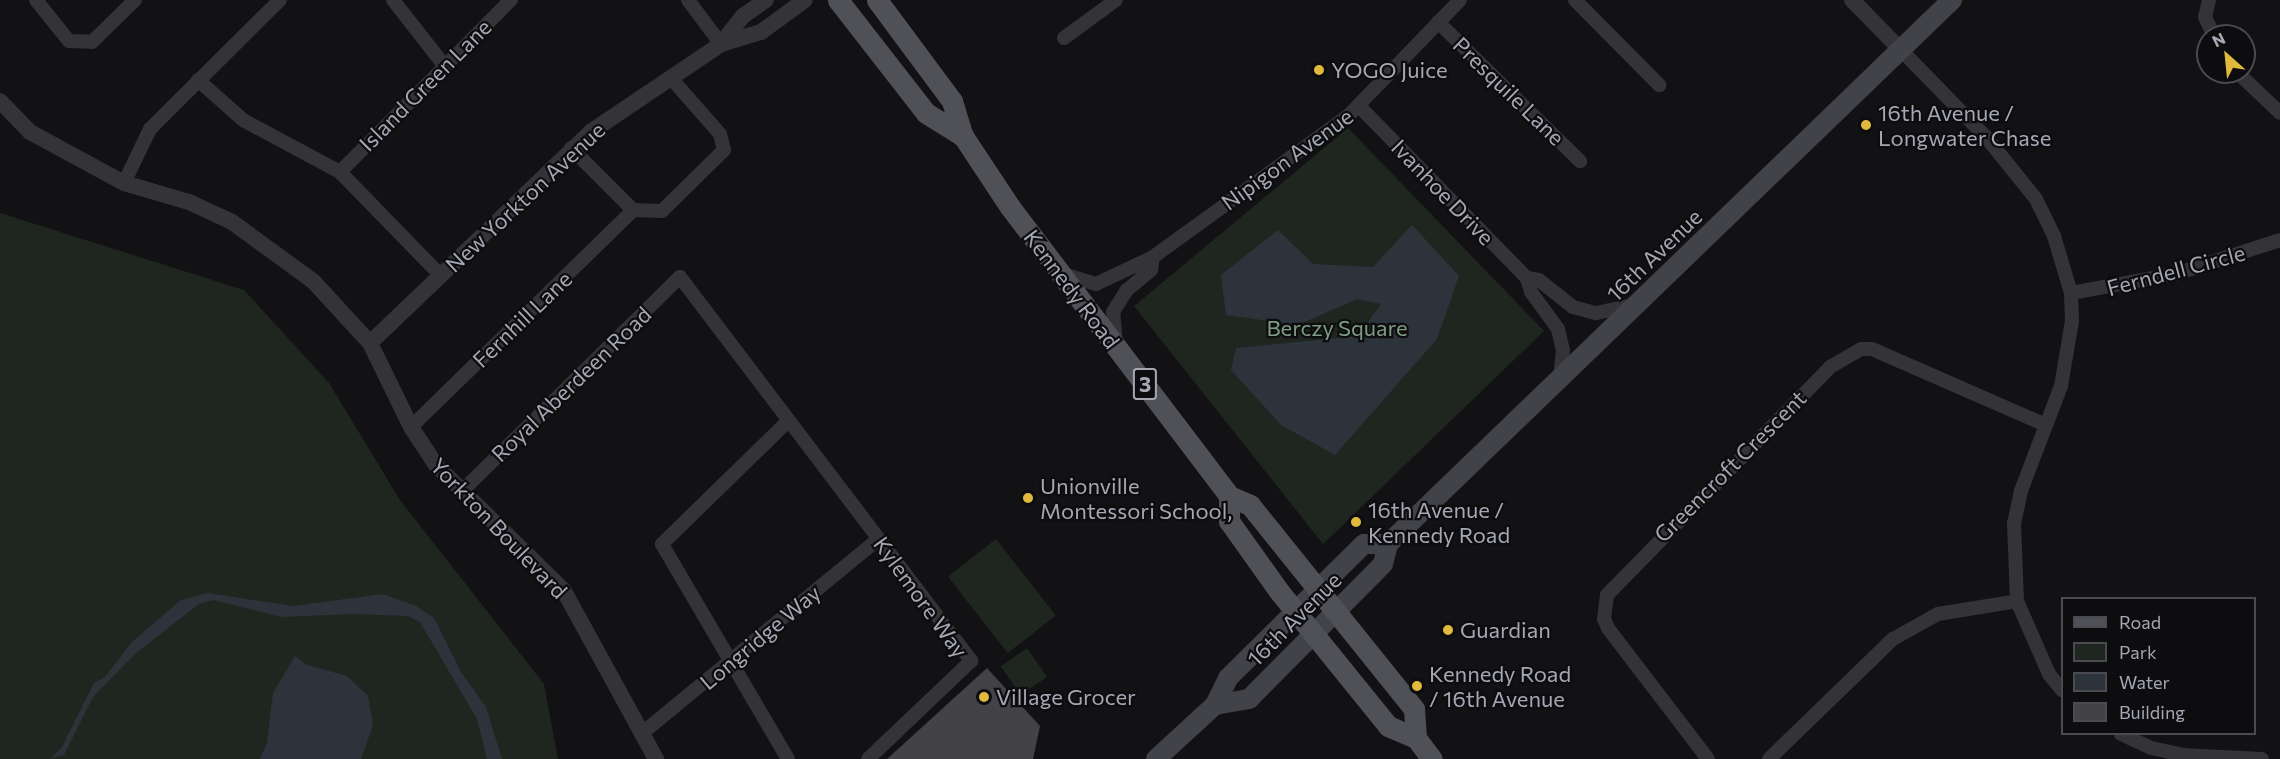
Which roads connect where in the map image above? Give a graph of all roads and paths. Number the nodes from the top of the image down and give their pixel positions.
1 (36, 0) edge
2 (135, 0) edge
3 (280, 0) edge
4 (393, 0) edge
5 (511, 0) edge
6 (688, 0) edge
7 (766, 0) edge
8 (805, 0) edge
9 (838, 0) edge
10 (877, 0) edge
11 (1116, 0) edge
12 (1460, 0) edge
13 (1575, 0) edge
14 (1852, 0) edge
15 (1952, 0) edge
16 (2209, 0) edge
17 (1438, 22) junction
18 (2208, 24) edge
19 (1064, 38) dead end
20 (722, 44) junction
21 (1902, 51) junction
22 (444, 65) junction
23 (671, 78) junction
24 (198, 80) junction
25 (2249, 84) edge
26 (1659, 85) dead end
27 (0, 101) edge
28 (1359, 106) junction
29 (2280, 113) edge
30 (963, 136) junction
31 (571, 148) junction
32 (1580, 161) dead end
33 (340, 172) junction
34 (124, 183) junction
35 (633, 210) junction
36 (2280, 240) edge
37 (1154, 257) junction
38 (1060, 273) junction
39 (440, 275) junction
40 (680, 276) joint
41 (1527, 278) junction
42 (2070, 293) junction
43 (1641, 301) junction
44 (370, 343) junction
45 (1116, 346) junction
46 (1560, 379) junction
47 (788, 421) junction
48 (2046, 425) junction
49 (411, 427) junction
50 (462, 491) junction
51 (1229, 496) junction
52 (878, 539) junction
53 (1388, 544) junction
54 (1318, 589) junction
55 (2017, 601) junction
56 (1336, 608) junction
57 (1295, 612) junction
58 (1311, 634) junction
59 (729, 662) junction
60 (2061, 689) edge
61 (1215, 705) junction
62 (641, 734) junction
63 (2122, 735) edge
64 (1416, 738) junction
65 (2148, 753) edge
66 (656, 759) edge
67 (788, 759) edge
68 (868, 759) edge
69 (1156, 759) edge
70 (1432, 759) edge
71 (1708, 759) edge
72 (1769, 759) edge
73 (2262, 759) edge

1 - 2 street
3 - 24 street
4 - 22 street
5 - 22 street, Island Green Lane
6 - 20 street
7 - 20 street, New Yorkton Avenue
8 - 20 street, New Yorkton Avenue
9 - 30 main road, Kennedy Road / 3
10 - 30 main road, Kennedy Road / 3
11 - 19 street
12 - 17 street, Nipigon Avenue
13 - 26 street
14 - 21 street
15 - 21 main road, 16th Avenue
16 - 18 street
17 - 28 street, Nipigon Avenue
17 - 32 street, Presquile Lane
20 - 23 street, New Yorkton Avenue
21 - 42 street
21 - 43 main road, 16th Avenue
22 - 33 street, Island Green Lane
23 - 31 street, New Yorkton Avenue
23 - 35 street
24 - 33 street
24 - 34 street
25 - 29 street
27 - 34 street, Yorkton Boulevard
28 - 37 street, Nipigon Avenue
28 - 41 street, Ivanhoe Drive
30 - 38 main road, Kennedy Road / 3
31 - 35 street
31 - 39 street, New Yorkton Avenue
33 - 39 street
34 - 44 street, Yorkton Boulevard
35 - 49 street, Fernhill Lane
36 - 42 street, Ferndell Circle
37 - 38 street, Nipigon Avenue
37 - 45 street, Nipigon Avenue
38 - 45 main road, Kennedy Road / 3
39 - 44 street, New Yorkton Avenue
40 - 47 street, Kylemore Way
40 - 50 street, Royal Aberdeen Road
41 - 43 street, Ivanhoe Drive
41 - 46 street, Ivanhoe Drive
42 - 48 street
43 - 46 main road, 16th Avenue
44 - 49 street, Yorkton Boulevard
45 - 51 main road, Kennedy Road / 3
46 - 53 main road, 16th Avenue
47 - 52 street, Kylemore Way
47 - 59 street
48 - 55 street
48 - 71 street, Greencroft Crescent
49 - 50 street, Yorkton Boulevard
50 - 62 street, Yorkton Boulevard
51 - 54 main road, Kennedy Road / 3
51 - 57 main road
52 - 59 street, Longridge Way
52 - 68 street, Kylemore Way
53 - 54 main road, 16th Avenue
53 - 56 main road, 16th Avenue
54 - 56 main road, Kennedy Road / 3
54 - 57 main road, 16th Avenue
55 - 60 street
55 - 72 street
56 - 58 main road, 16th Avenue
56 - 64 main road, Kennedy Road / 3
57 - 58 main road
57 - 61 main road, 16th Avenue
58 - 61 main road, 16th Avenue
58 - 64 main road
59 - 62 street, Longridge Way
59 - 67 street
61 - 69 main road, 16th Avenue
62 - 66 street, Yorkton Boulevard
63 - 65 street
64 - 70 main road
65 - 73 street

